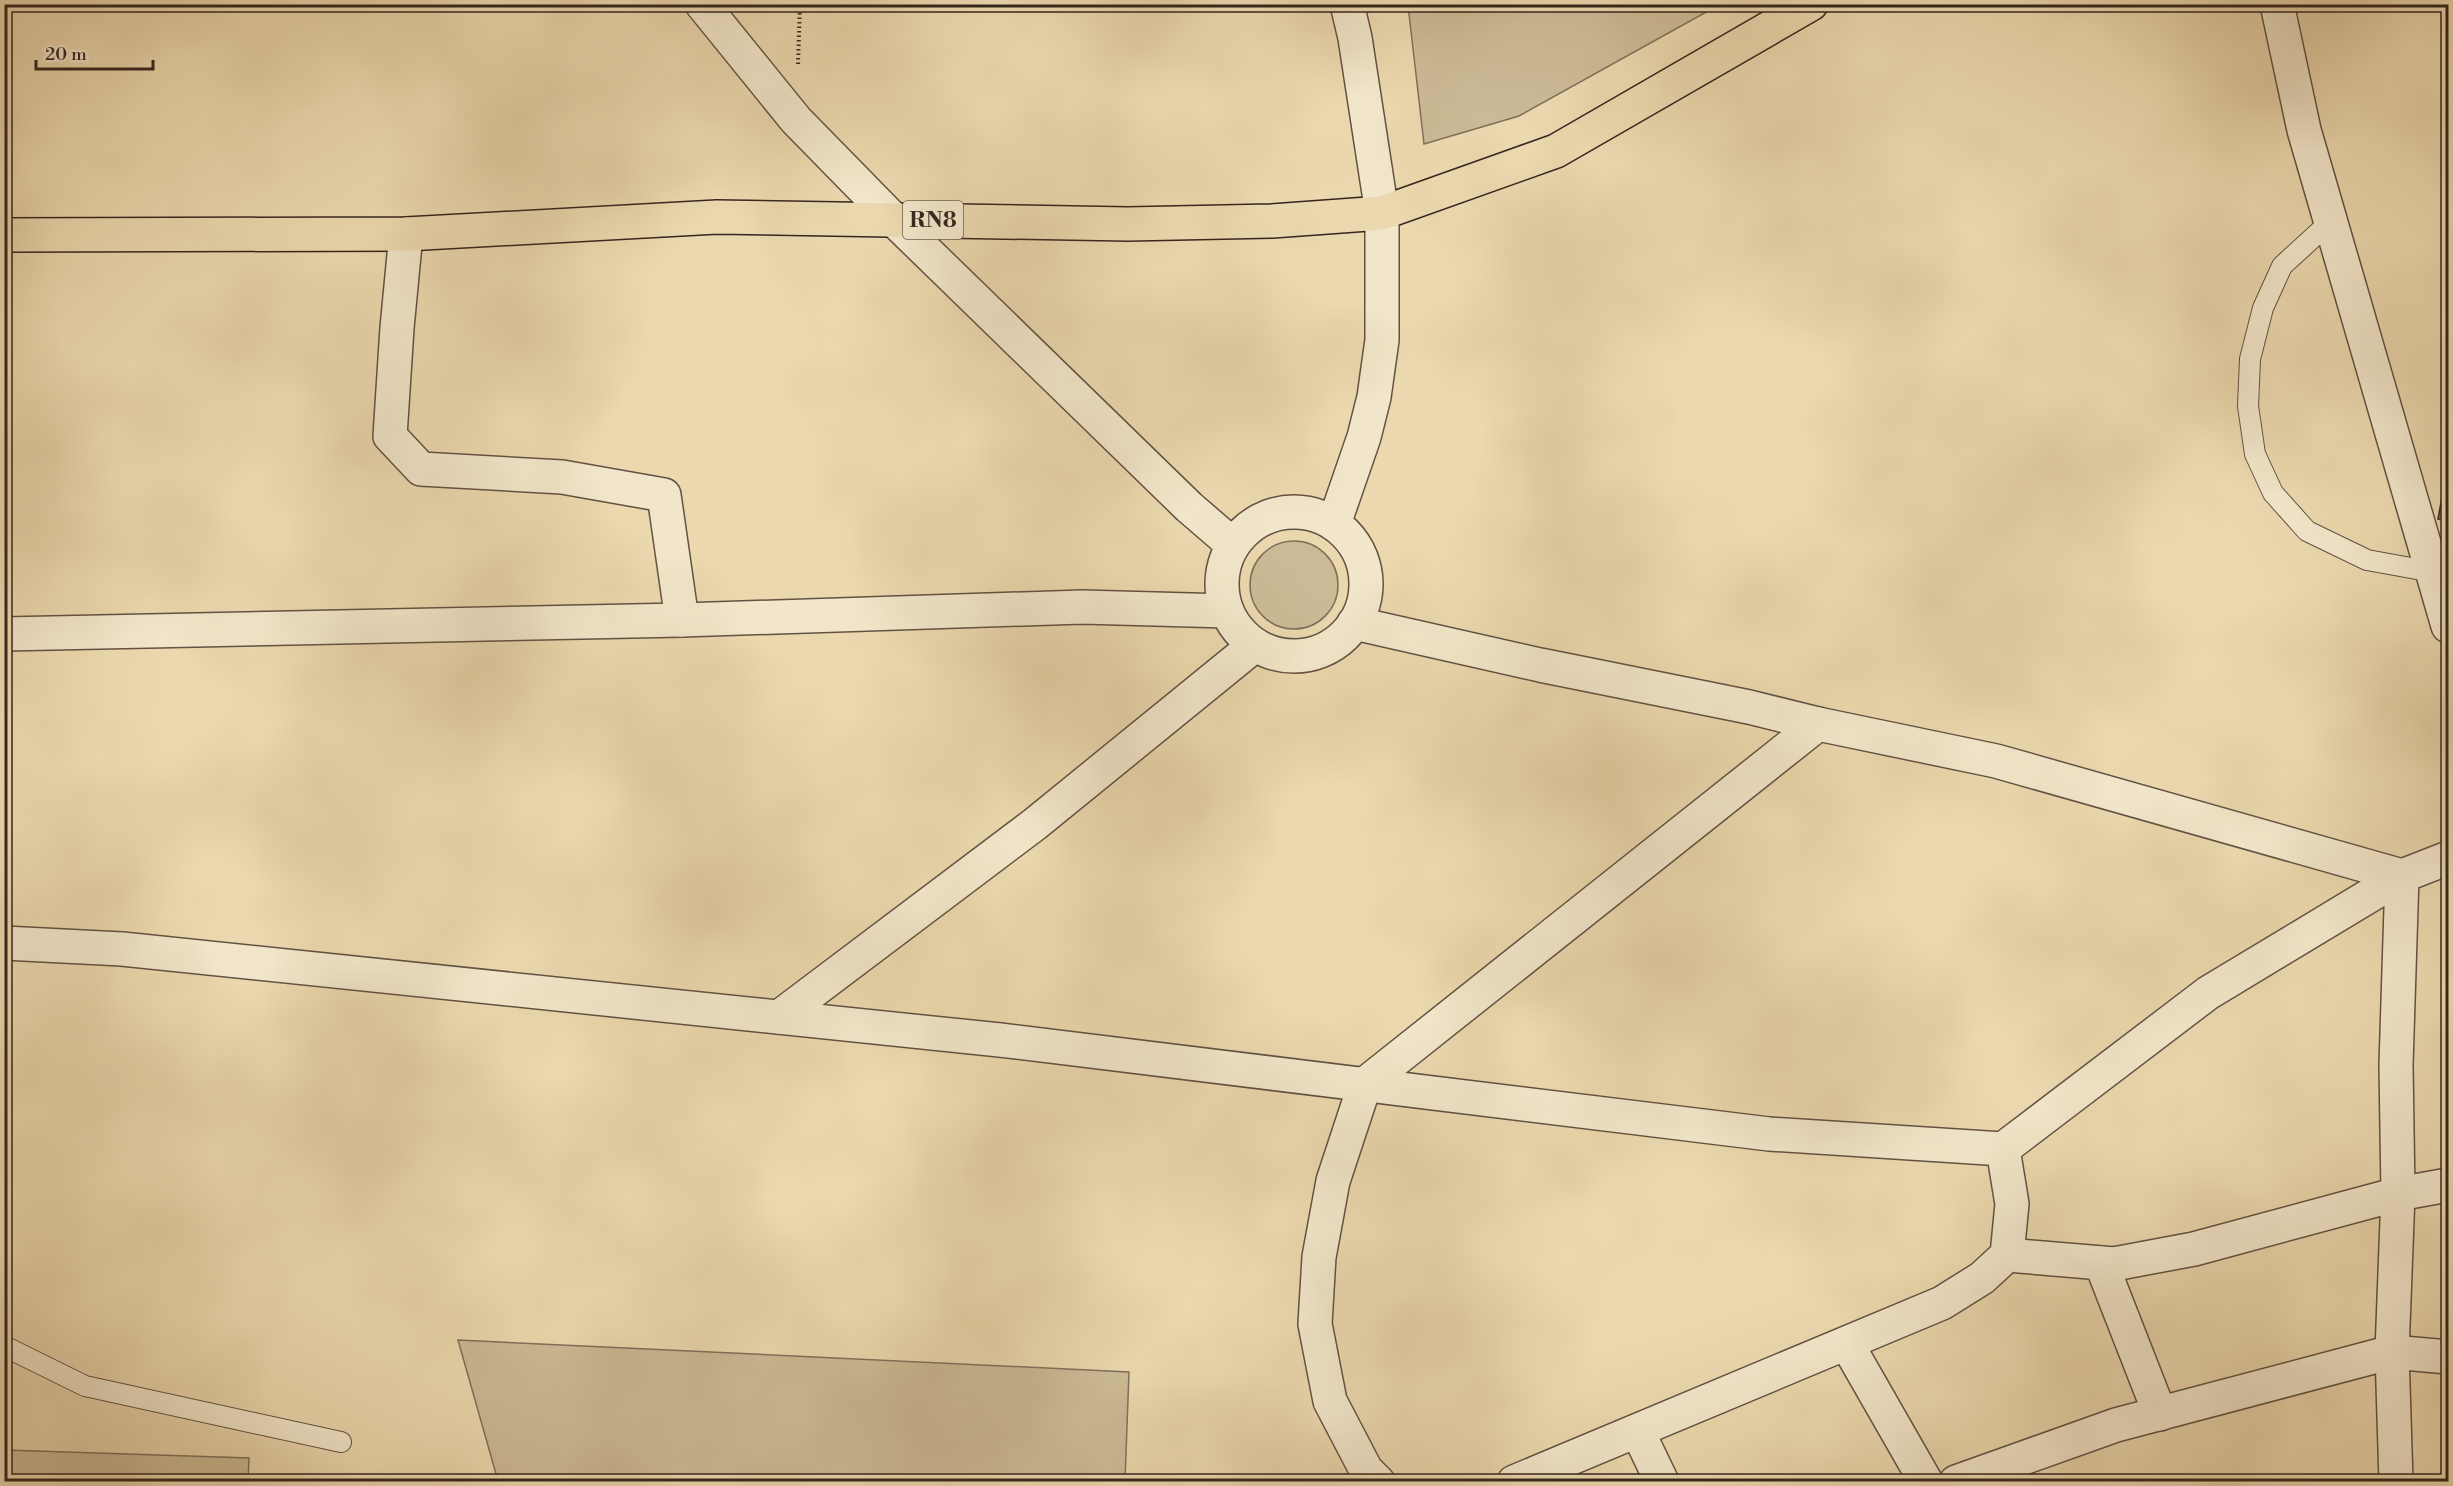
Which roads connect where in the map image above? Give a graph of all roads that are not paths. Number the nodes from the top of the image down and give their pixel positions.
1 (702, 4) edge
2 (1347, 4) edge
3 (1811, 4) edge
4 (2277, 4) edge
5 (1382, 213) junction
6 (893, 219) junction
7 (2331, 221) junction
8 (406, 234) junction
9 (4, 235) edge
10 (1334, 524) junction
11 (1233, 545) junction
12 (2433, 572) junction
13 (1227, 611) junction
14 (682, 620) junction
15 (1354, 623) junction
16 (2448, 626) edge
17 (4, 634) edge
18 (1255, 645) junction
19 (1818, 724) junction
20 (2448, 858) edge
21 (2402, 876) junction
22 (4, 943) edge
23 (779, 1017) junction
24 (1365, 1084) junction
25 (2003, 1149) junction
26 (2448, 1185) edge
27 (2398, 1194) junction
28 (2007, 1255) junction
29 (2101, 1263) junction
30 (1847, 1344) junction
31 (4, 1346) edge
32 (2392, 1352) junction
33 (2448, 1357) edge
34 (2160, 1414) junction
35 (1638, 1432) junction
36 (341, 1442) dead end
37 (1378, 1482) edge
38 (1514, 1482) edge
39 (1662, 1482) edge
40 (1926, 1482) edge
41 (1956, 1482) edge
42 (2396, 1482) edge

1 - 6 street
2 - 5 street
3 - 5 main road, RN8
4 - 7 street
5 - 6 main road, RN8
5 - 10 street
6 - 8 main road, RN8
6 - 11 street
7 - 12 street
7 - 12 lane
8 - 9 main road, RN8
8 - 14 street
10 - 11 street
10 - 15 street
11 - 13 street
12 - 16 street
13 - 14 street
13 - 18 street
14 - 17 street
15 - 18 street
15 - 19 street
18 - 23 street
19 - 21 street
19 - 24 street
20 - 21 street
21 - 25 street
21 - 27 street
22 - 23 street
23 - 24 street
24 - 25 street
24 - 37 street
25 - 28 street
26 - 27 street
27 - 29 street
27 - 32 street
28 - 29 street
28 - 30 street
29 - 34 street
30 - 35 street
30 - 40 street
31 - 36 lane
32 - 33 street
32 - 34 street
32 - 42 street
34 - 41 street
35 - 38 street
35 - 39 street

